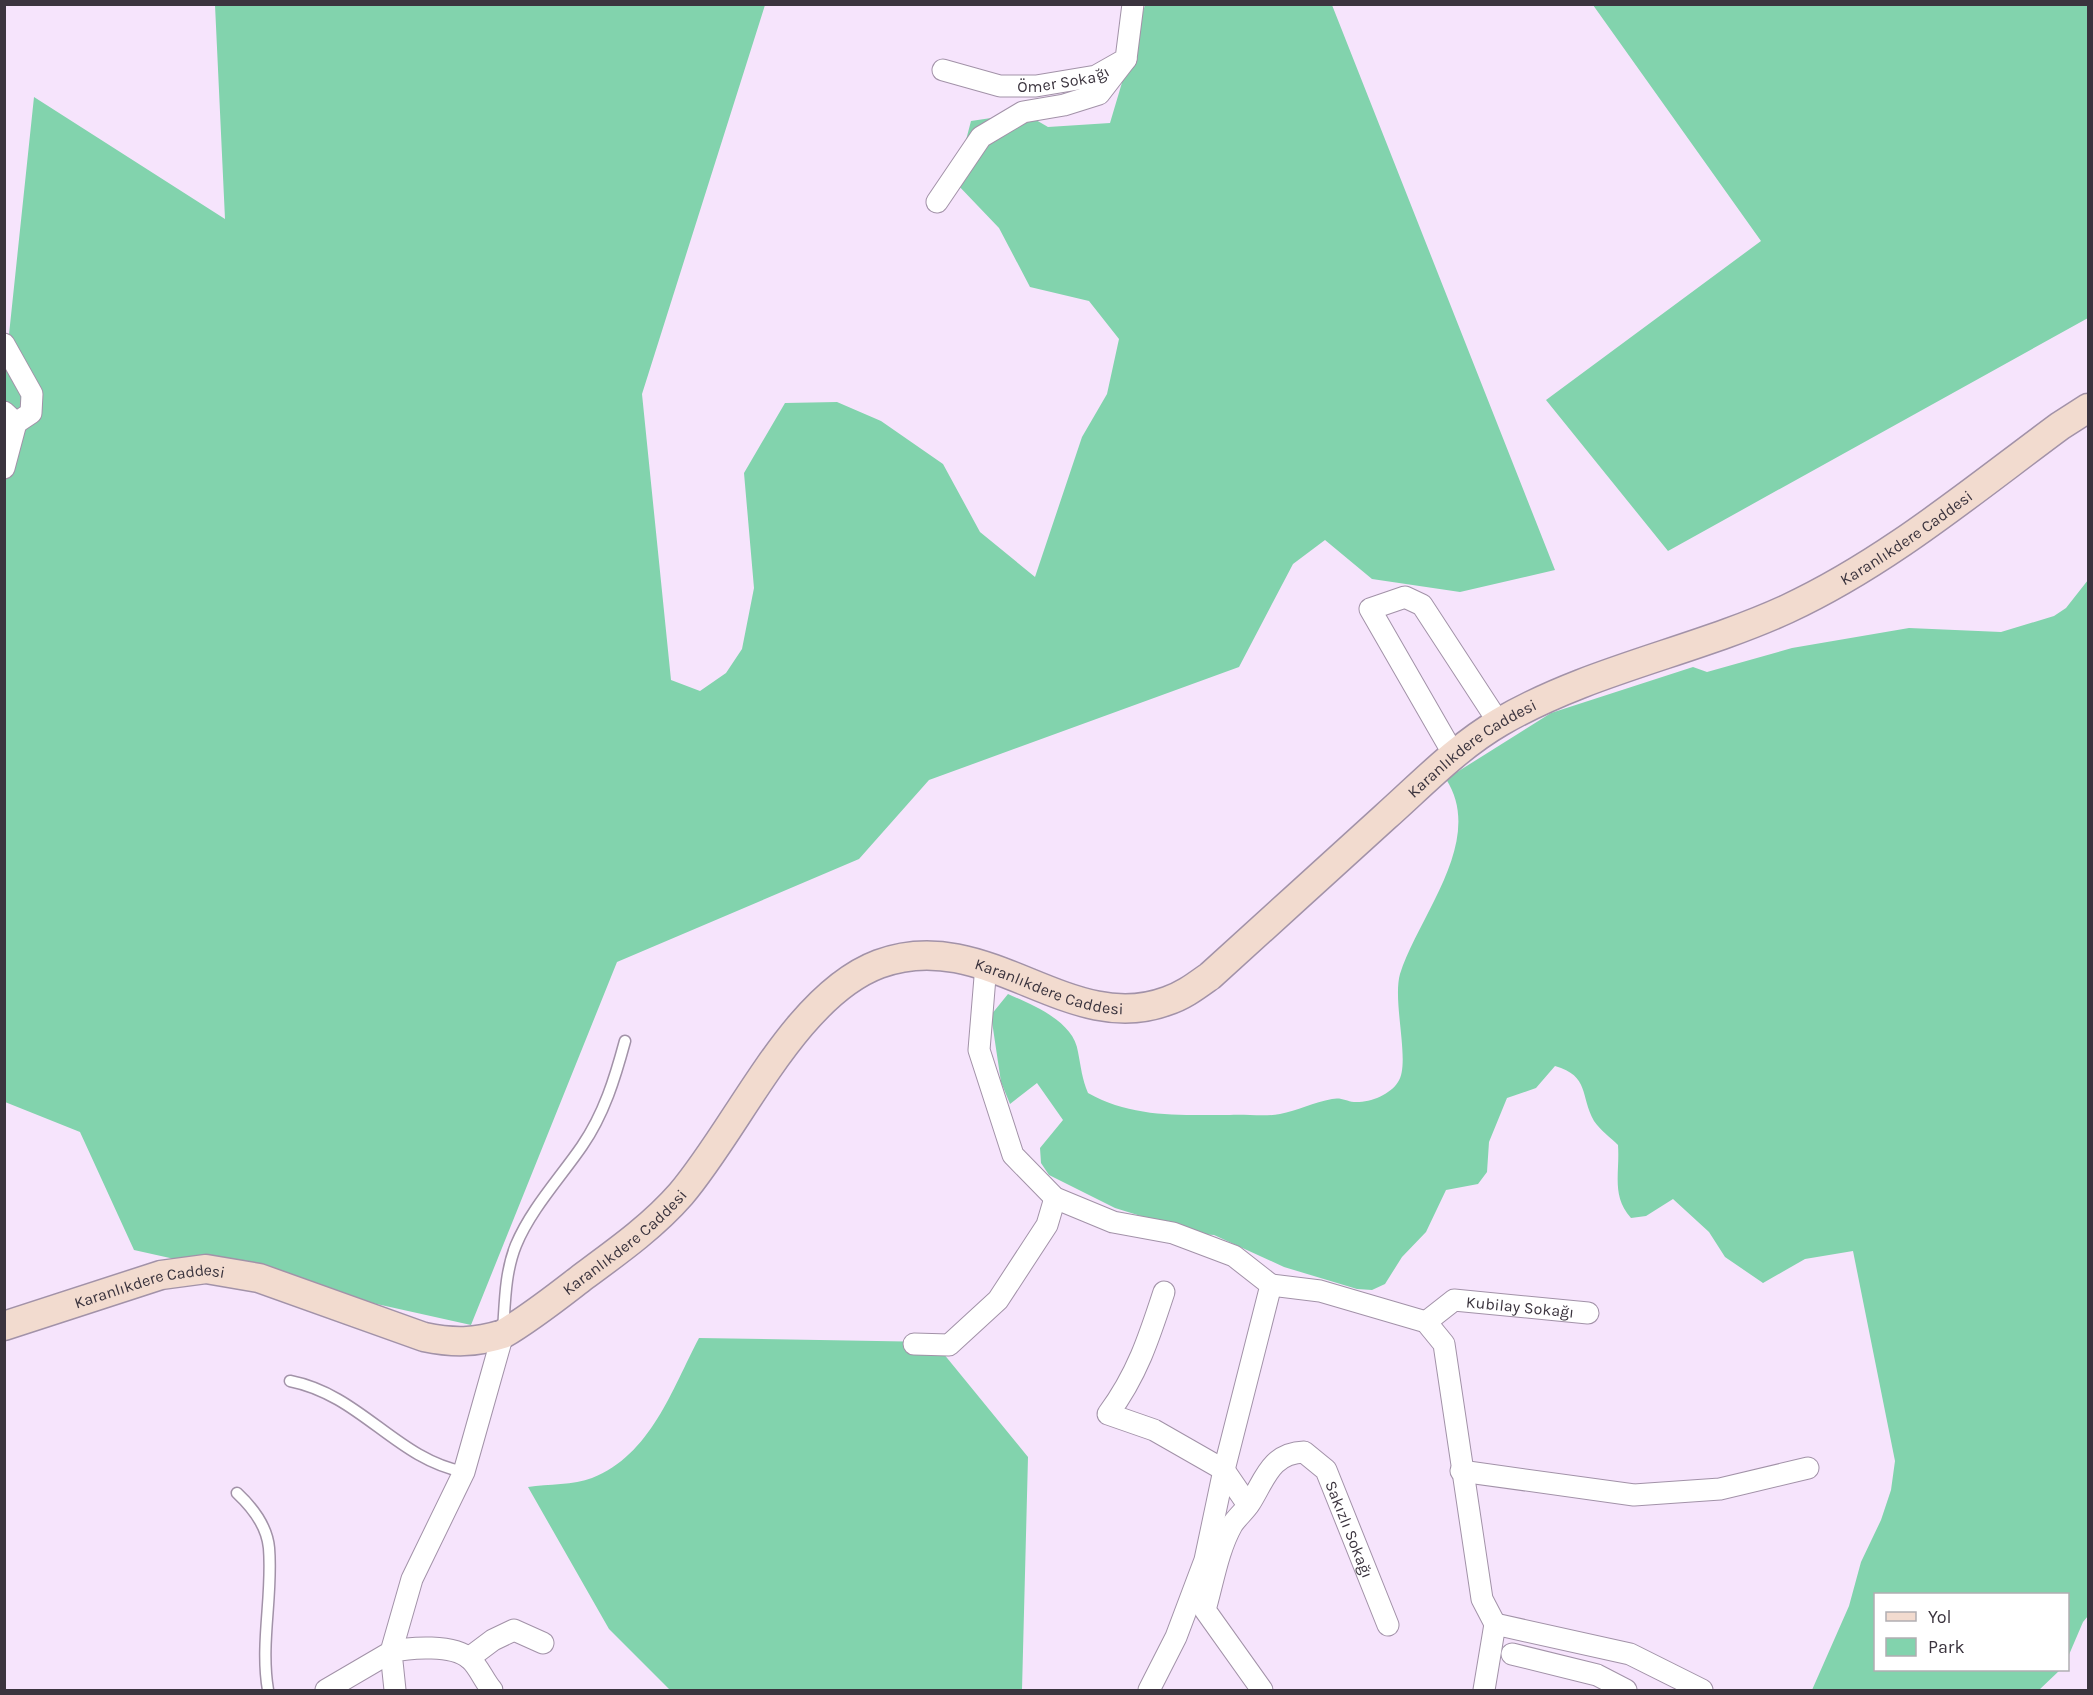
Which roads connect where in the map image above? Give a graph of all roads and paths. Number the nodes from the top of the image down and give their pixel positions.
1 (1133, 4) edge
2 (1126, 59) junction
3 (943, 70) dead end
4 (937, 202) dead end
5 (4, 344) edge
6 (2088, 408) edge
7 (10, 418) edge
8 (4, 468) edge
9 (1499, 723) junction
10 (1454, 755) junction
11 (986, 964) junction
12 (625, 1041) dead end
13 (1055, 1198) junction
14 (1271, 1285) junction
15 (1164, 1292) dead end
16 (1588, 1313) dead end
17 (1426, 1322) junction
18 (4, 1326) edge
19 (503, 1334) junction
20 (914, 1344) dead end
21 (290, 1381) dead end
22 (1808, 1468) dead end
23 (1224, 1470) junction
24 (1461, 1471) junction
25 (464, 1472) junction
26 (237, 1492) dead end
27 (1248, 1505) junction
28 (1495, 1624) junction
29 (1388, 1625) dead end
30 (543, 1643) dead end
31 (391, 1652) junction
32 (1512, 1654) dead end
33 (469, 1658) junction
34 (268, 1690) edge
35 (326, 1690) edge
36 (395, 1690) edge
37 (492, 1690) edge
38 (1149, 1690) edge
39 (1262, 1690) edge
40 (1484, 1690) edge
41 (1626, 1690) edge
42 (1702, 1690) edge

1 - 2 street, Ömer Sokağı
2 - 3 street, Ömer Sokağı
2 - 4 street
5 - 7 street
6 - 9 main road, Karanlıkdere Caddesi
7 - 8 street
9 - 10 main road, Karanlıkdere Caddesi
9 - 10 street
10 - 11 main road, Karanlıkdere Caddesi
11 - 13 street
11 - 19 main road, Karanlıkdere Caddesi
12 - 19 lane
13 - 14 street
13 - 20 street
14 - 17 street
14 - 23 street
15 - 23 street
16 - 17 street, Kubilay Sokağı
17 - 24 street
18 - 19 main road, Karanlıkdere Caddesi
19 - 25 street
21 - 25 lane
22 - 24 street
23 - 27 street
23 - 38 street
24 - 28 street
25 - 31 street
26 - 34 lane
27 - 29 street, Sakızlı Sokağı
27 - 39 street, Sakızlı Sokağı
28 - 40 street
28 - 42 street
30 - 33 street
31 - 33 street
31 - 35 street
31 - 36 street
32 - 41 street
33 - 37 street

